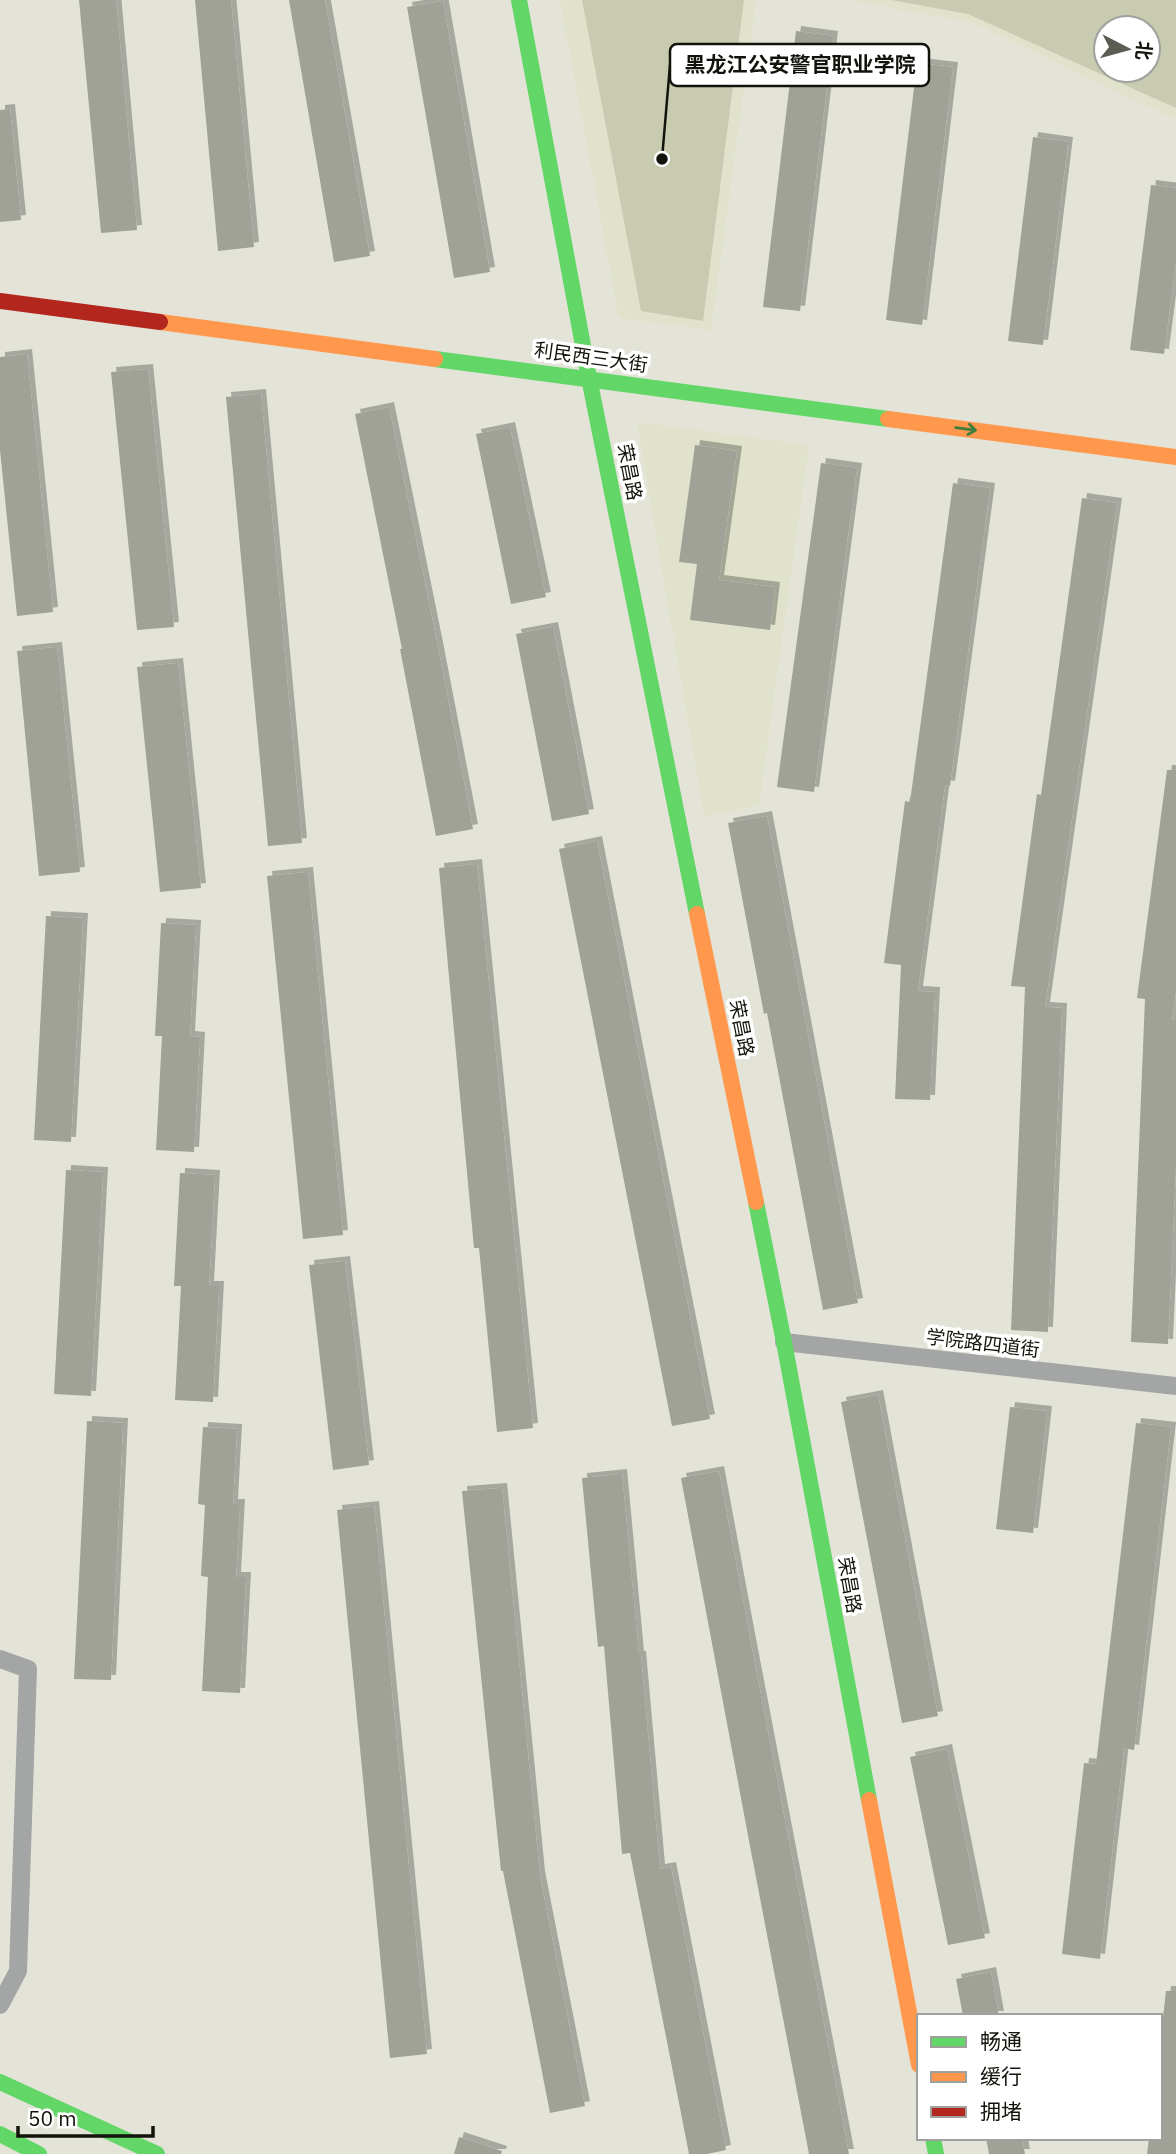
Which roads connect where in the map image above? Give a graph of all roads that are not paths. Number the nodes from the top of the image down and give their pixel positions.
1 (519, 0) edge
2 (0, 292) edge
3 (0, 301) edge
4 (588, 372) junction
5 (1176, 442) edge
6 (1176, 457) edge
7 (784, 1342) junction
8 (1176, 1387) edge
9 (0, 1659) edge
10 (0, 2005) edge
11 (917, 2054) edge
12 (0, 2082) edge
13 (0, 2134) edge
14 (39, 2154) edge
15 (157, 2154) edge

1 - 4 main road, 荣昌路
2 - 4 main road, 利民西三大街
3 - 4 main road, 利民西三大街
4 - 5 main road, 利民西三大街
4 -> 6 main road, 利民西三大街
4 - 7 main road, 荣昌路
7 - 8 street, 学院路四道街
7 - 11 main road, 荣昌路
9 - 10 street
12 - 15 main road
13 - 14 main road

